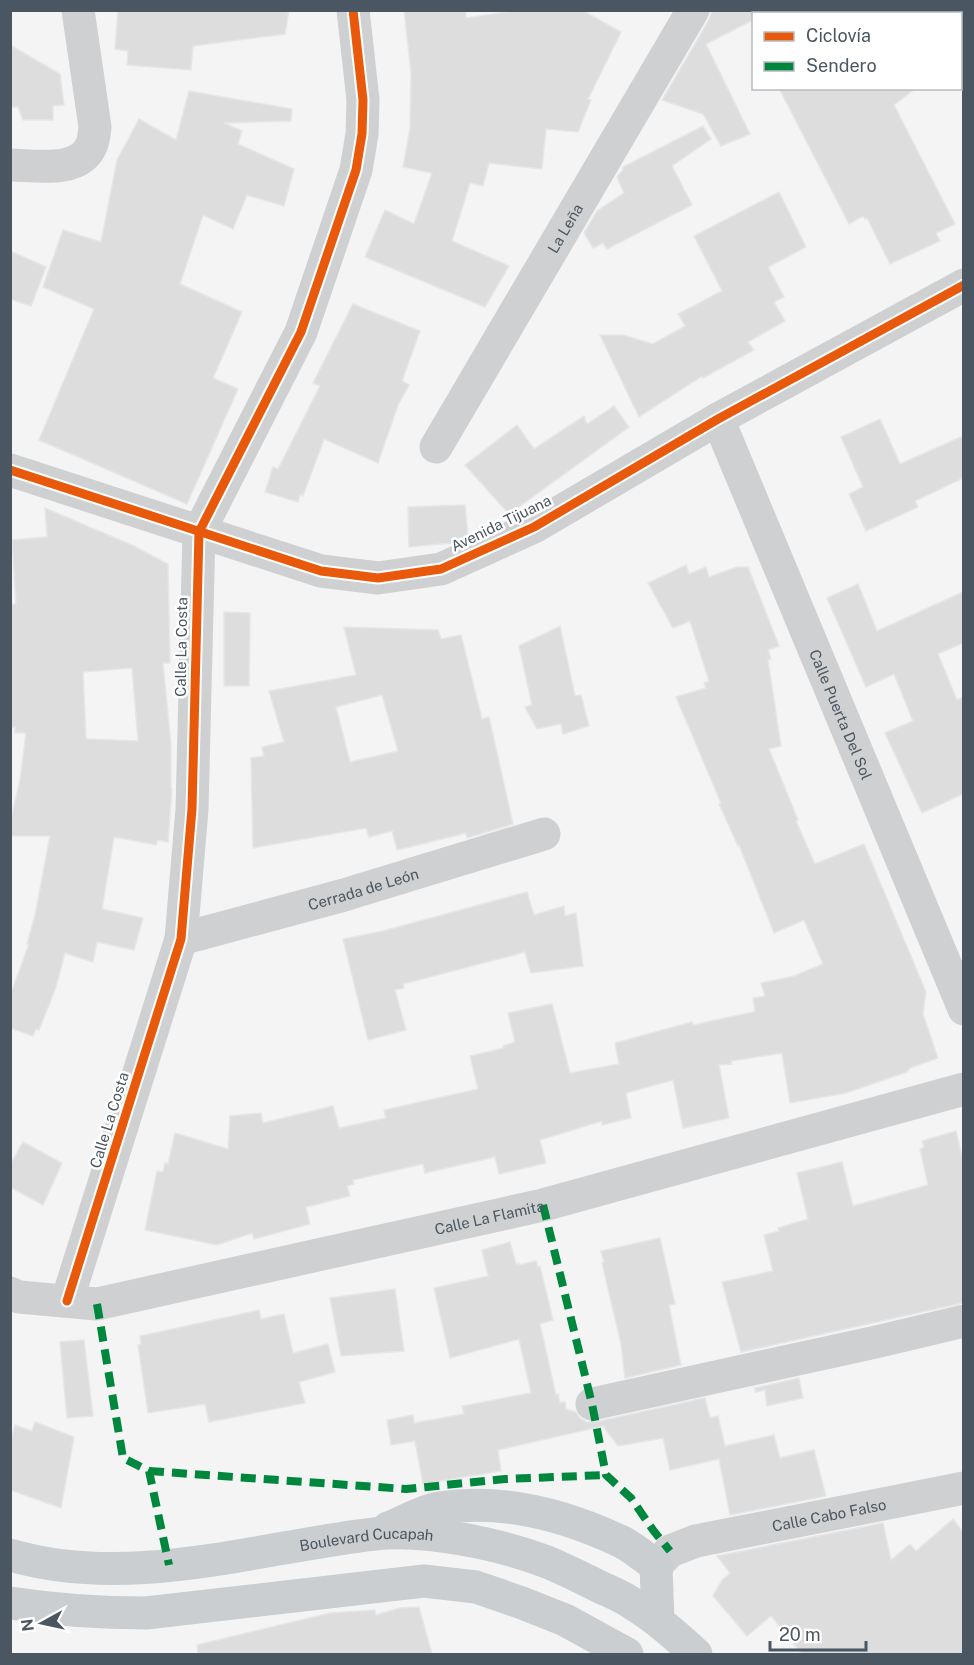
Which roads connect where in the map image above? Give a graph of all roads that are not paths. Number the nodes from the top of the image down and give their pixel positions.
1 (78, 10) edge
2 (352, 10) edge
3 (693, 10) edge
4 (10, 165) edge
5 (963, 285) edge
6 (718, 418) junction
7 (436, 447) dead end
8 (10, 470) edge
9 (199, 532) junction
10 (544, 834) dead end
11 (181, 939) junction
12 (963, 1009) edge
13 (963, 1089) edge
14 (10, 1293) edge
15 (67, 1301) junction
16 (963, 1321) edge
17 (592, 1404) dead end
18 (962, 1491) edge
19 (375, 1534) junction
20 (10, 1555) edge
21 (656, 1566) junction
22 (10, 1603) edge
23 (658, 1620) junction
24 (627, 1654) edge
25 (696, 1654) edge

1 - 4 street
2 - 9 street, Calle La Costa
3 - 7 street, La Leña
5 - 6 street, Avenida Tijuana
6 - 9 street, Avenida Tijuana
6 - 12 street, Calle Puerta Del Sol
8 - 9 street, Avenida Tijuana
9 - 11 street, Calle La Costa
10 - 11 street, Cerrada de León
11 - 15 street, Calle La Costa
13 - 15 street, Calle La Flamita
14 - 15 street, Calle La Flamita
16 - 17 street
18 - 21 street, Calle Cabo Falso
19 - 20 main road, Boulevard Cucapah
19 - 21 main road
19 - 23 main road, Boulevard Cucapah
21 - 23 main road
22 - 24 main road
23 - 25 main road, Boulevard Cucapah

